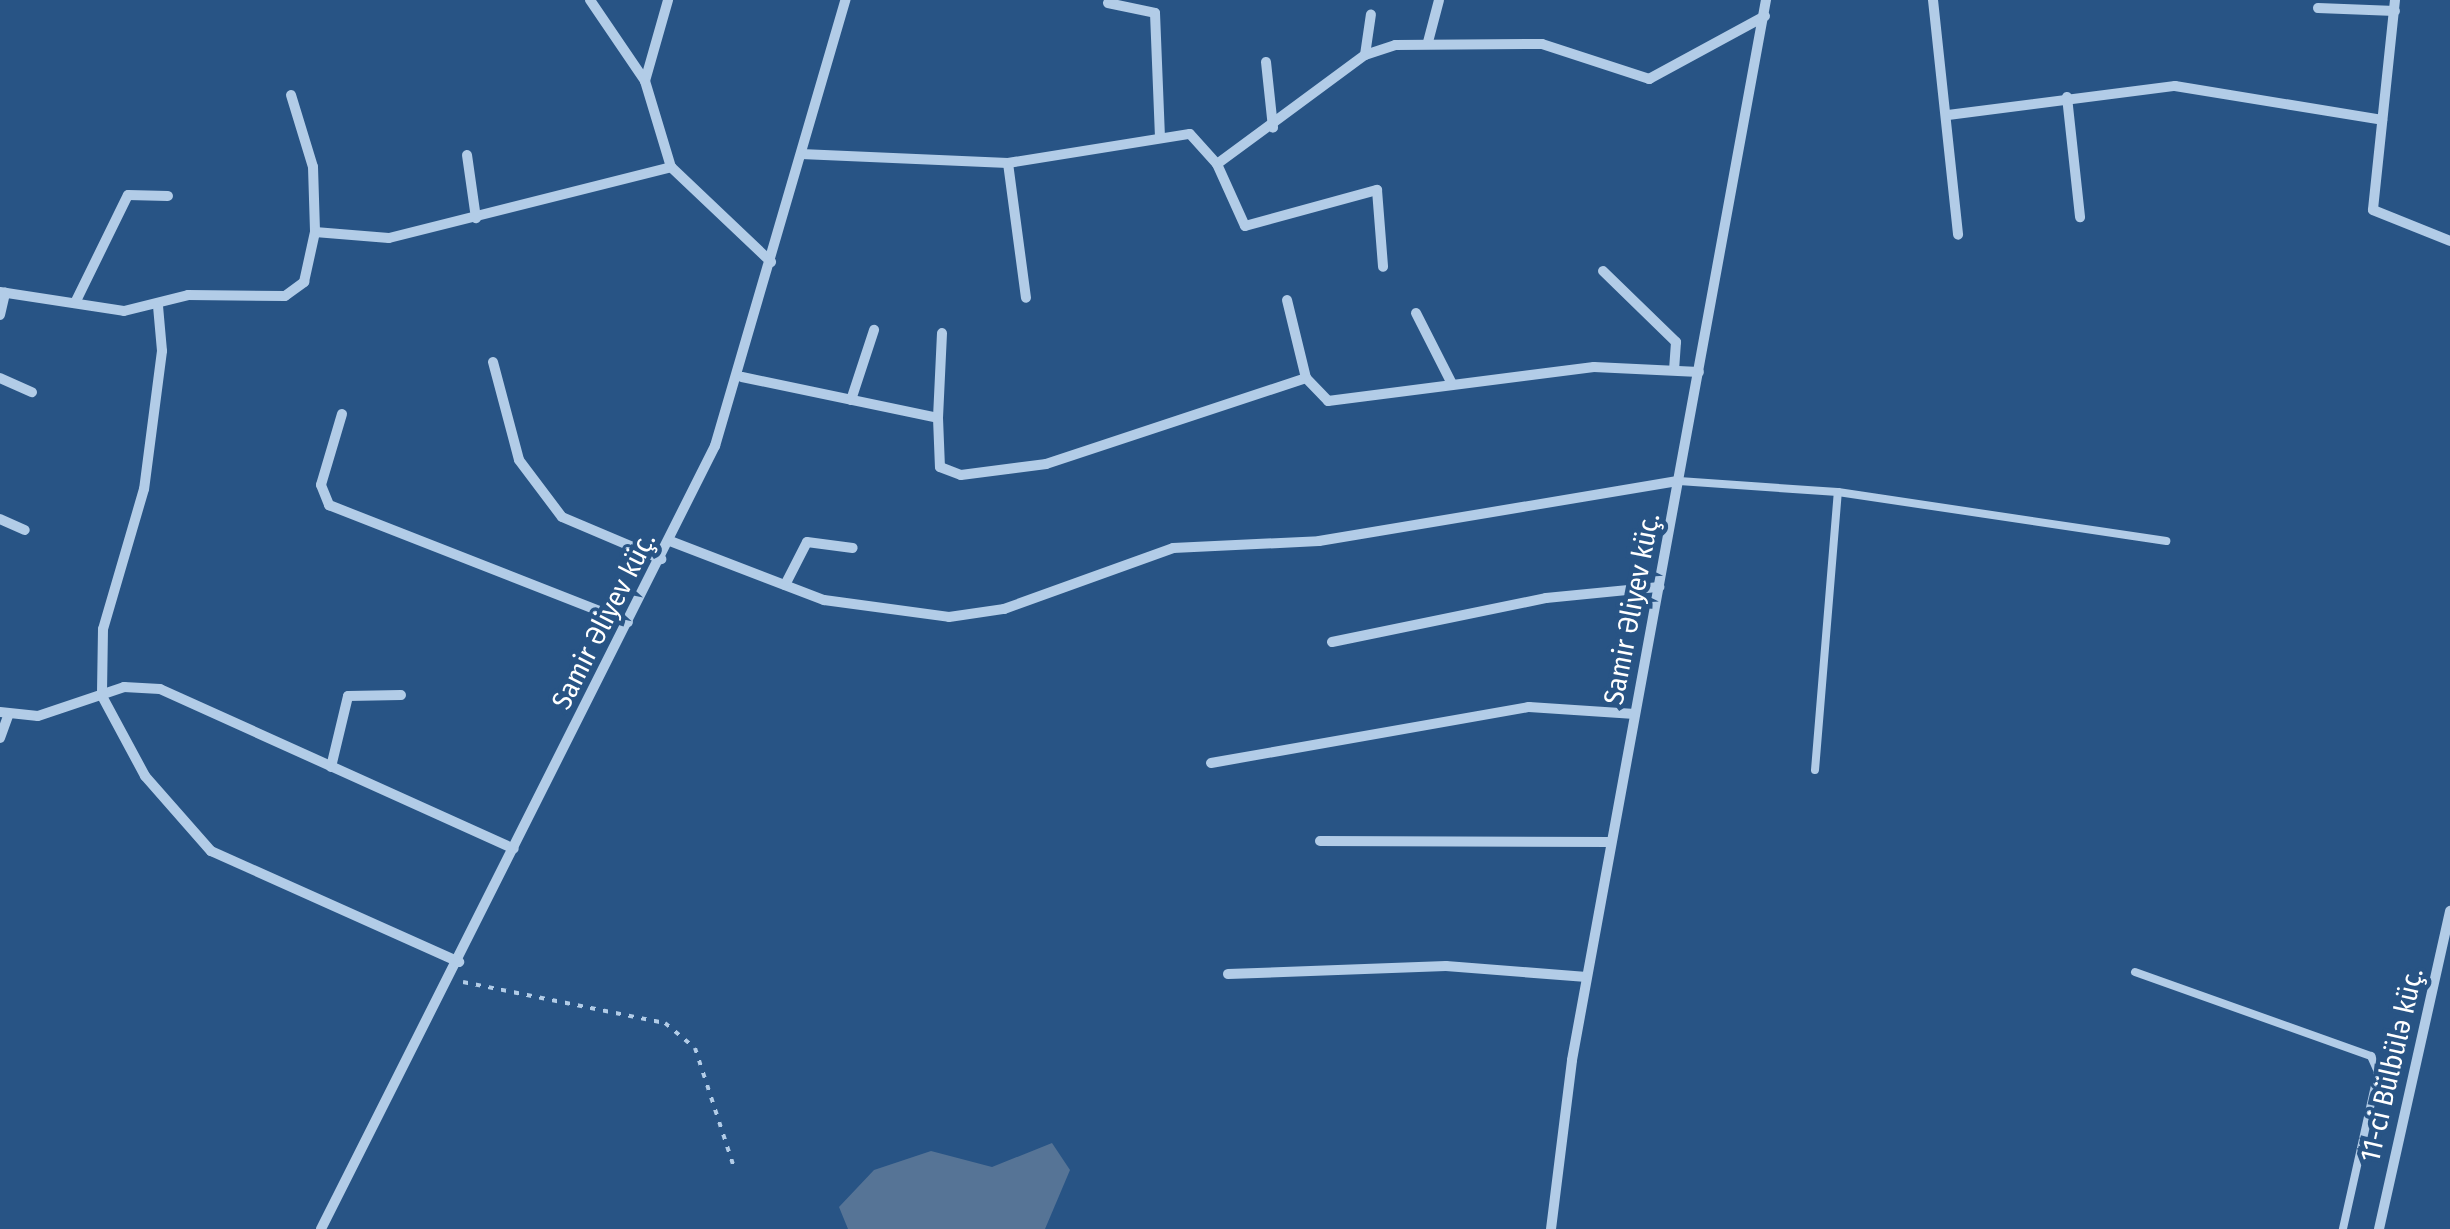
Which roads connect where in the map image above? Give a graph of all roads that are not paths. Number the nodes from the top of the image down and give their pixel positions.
1 (590, 0) edge
2 (668, 0) edge
3 (845, 0) edge
4 (1439, 0) edge
5 (1766, 0) edge
6 (1933, 0) edge
7 (1108, 3) dead end
8 (2395, 6) edge
9 (2318, 8) dead end
10 (1372, 14) dead end
11 (1765, 16) junction
12 (1428, 42) junction
13 (1365, 55) junction
14 (1266, 62) dead end
15 (645, 82) junction
16 (290, 95) dead end
17 (2067, 97) junction
18 (1948, 114) junction
19 (2382, 120) junction
20 (1273, 128) junction
21 (1160, 138) junction
22 (801, 154) junction
23 (467, 155) dead end
24 (1008, 162) junction
25 (1217, 164) junction
26 (671, 167) junction
27 (168, 196) dead end
28 (2080, 217) dead end
29 (476, 218) junction
30 (314, 232) junction
31 (1958, 235) dead end
32 (2450, 241) edge
33 (771, 262) junction
34 (1384, 267) dead end
35 (1603, 271) dead end
36 (3, 292) edge
37 (1026, 298) dead end
38 (1286, 300) dead end
39 (76, 303) junction
40 (158, 306) junction
41 (1416, 312) dead end
42 (0, 315) edge
43 (874, 330) dead end
44 (942, 333) dead end
45 (492, 362) dead end
46 (1674, 368) junction
47 (1699, 372) junction
48 (742, 377) junction
49 (0, 378) edge
50 (1306, 378) junction
51 (1452, 384) junction
52 (32, 392) dead end
53 (851, 400) junction
54 (342, 414) dead end
55 (938, 418) junction
56 (1679, 481) junction
57 (1838, 492) junction
58 (0, 519) edge
59 (25, 530) dead end
60 (2166, 540) dead end
61 (670, 541) junction
62 (853, 548) dead end
63 (661, 559) junction
64 (785, 585) junction
65 (1659, 587) junction
66 (628, 622) junction
67 (1332, 642) dead end
68 (401, 695) dead end
69 (102, 696) junction
70 (4, 714) edge
71 (1634, 714) junction
72 (0, 738) edge
73 (1212, 762) dead end
74 (331, 767) junction
75 (1815, 770) dead end
76 (1320, 841) dead end
77 (1611, 842) junction
78 (514, 849) junction
79 (2450, 911) edge
80 (460, 962) junction
81 (2135, 972) dead end
82 (1228, 974) dead end
83 (1587, 977) junction
84 (320, 1229) edge
85 (1552, 1229) edge
86 (2343, 1229) edge
87 (2379, 1229) edge

1 - 15 street
2 - 15 street
3 - 22 street, Samir Əliyev küç.
4 - 12 street
5 - 11 street, Samir Əliyev küç.
6 - 18 street
7 - 21 street
8 - 9 street
8 - 19 street
10 - 13 street
11 - 12 street
11 - 47 street, Samir Əliyev küç.
12 - 13 street
13 - 20 street
14 - 20 street
15 - 26 street
16 - 30 street
17 - 18 street
17 - 19 street
17 - 28 street
18 - 31 street
19 - 32 street
20 - 25 street
21 - 24 street
21 - 25 street
22 - 24 street
22 - 33 street, Samir Əliyev küç.
23 - 29 street
24 - 37 street
25 - 34 street
26 - 29 street
26 - 33 street
27 - 39 street
29 - 30 street
30 - 40 street
33 - 48 street, Samir Əliyev küç.
35 - 46 street
36 - 39 street
36 - 42 street
38 - 50 street
39 - 40 street
40 - 69 street
41 - 51 street
43 - 53 street
44 - 55 street
45 - 63 street
46 - 47 street
46 - 51 street
47 - 56 street, Samir Əliyev küç.
48 - 53 street
48 - 61 street, Samir Əliyev küç.
49 - 52 street
50 - 51 street
50 - 55 street
53 - 55 street
54 - 66 street
56 - 57 lane
56 - 64 street
56 - 65 street, Samir Əliyev küç.
57 - 60 lane
57 - 75 lane
58 - 59 street
61 - 63 street, Samir Əliyev küç.
61 - 64 street
62 - 64 street
63 - 66 street, Samir Əliyev küç.
65 - 67 street
65 - 71 street, Samir Əliyev küç.
66 - 78 street, Samir Əliyev küç.
68 - 74 street
69 - 70 street
69 - 74 street
69 - 80 street
70 - 72 street
71 - 73 street
71 - 77 street, Samir Əliyev küç.
74 - 78 street
76 - 77 street
77 - 83 street, Samir Əliyev küç.
78 - 80 street, Samir Əliyev küç.
79 - 87 street, 11-ci Bülbülə küç.
80 - 84 street, Samir Əliyev küç.
81 - 86 lane
82 - 83 street
83 - 85 street, Samir Əliyev küç.

